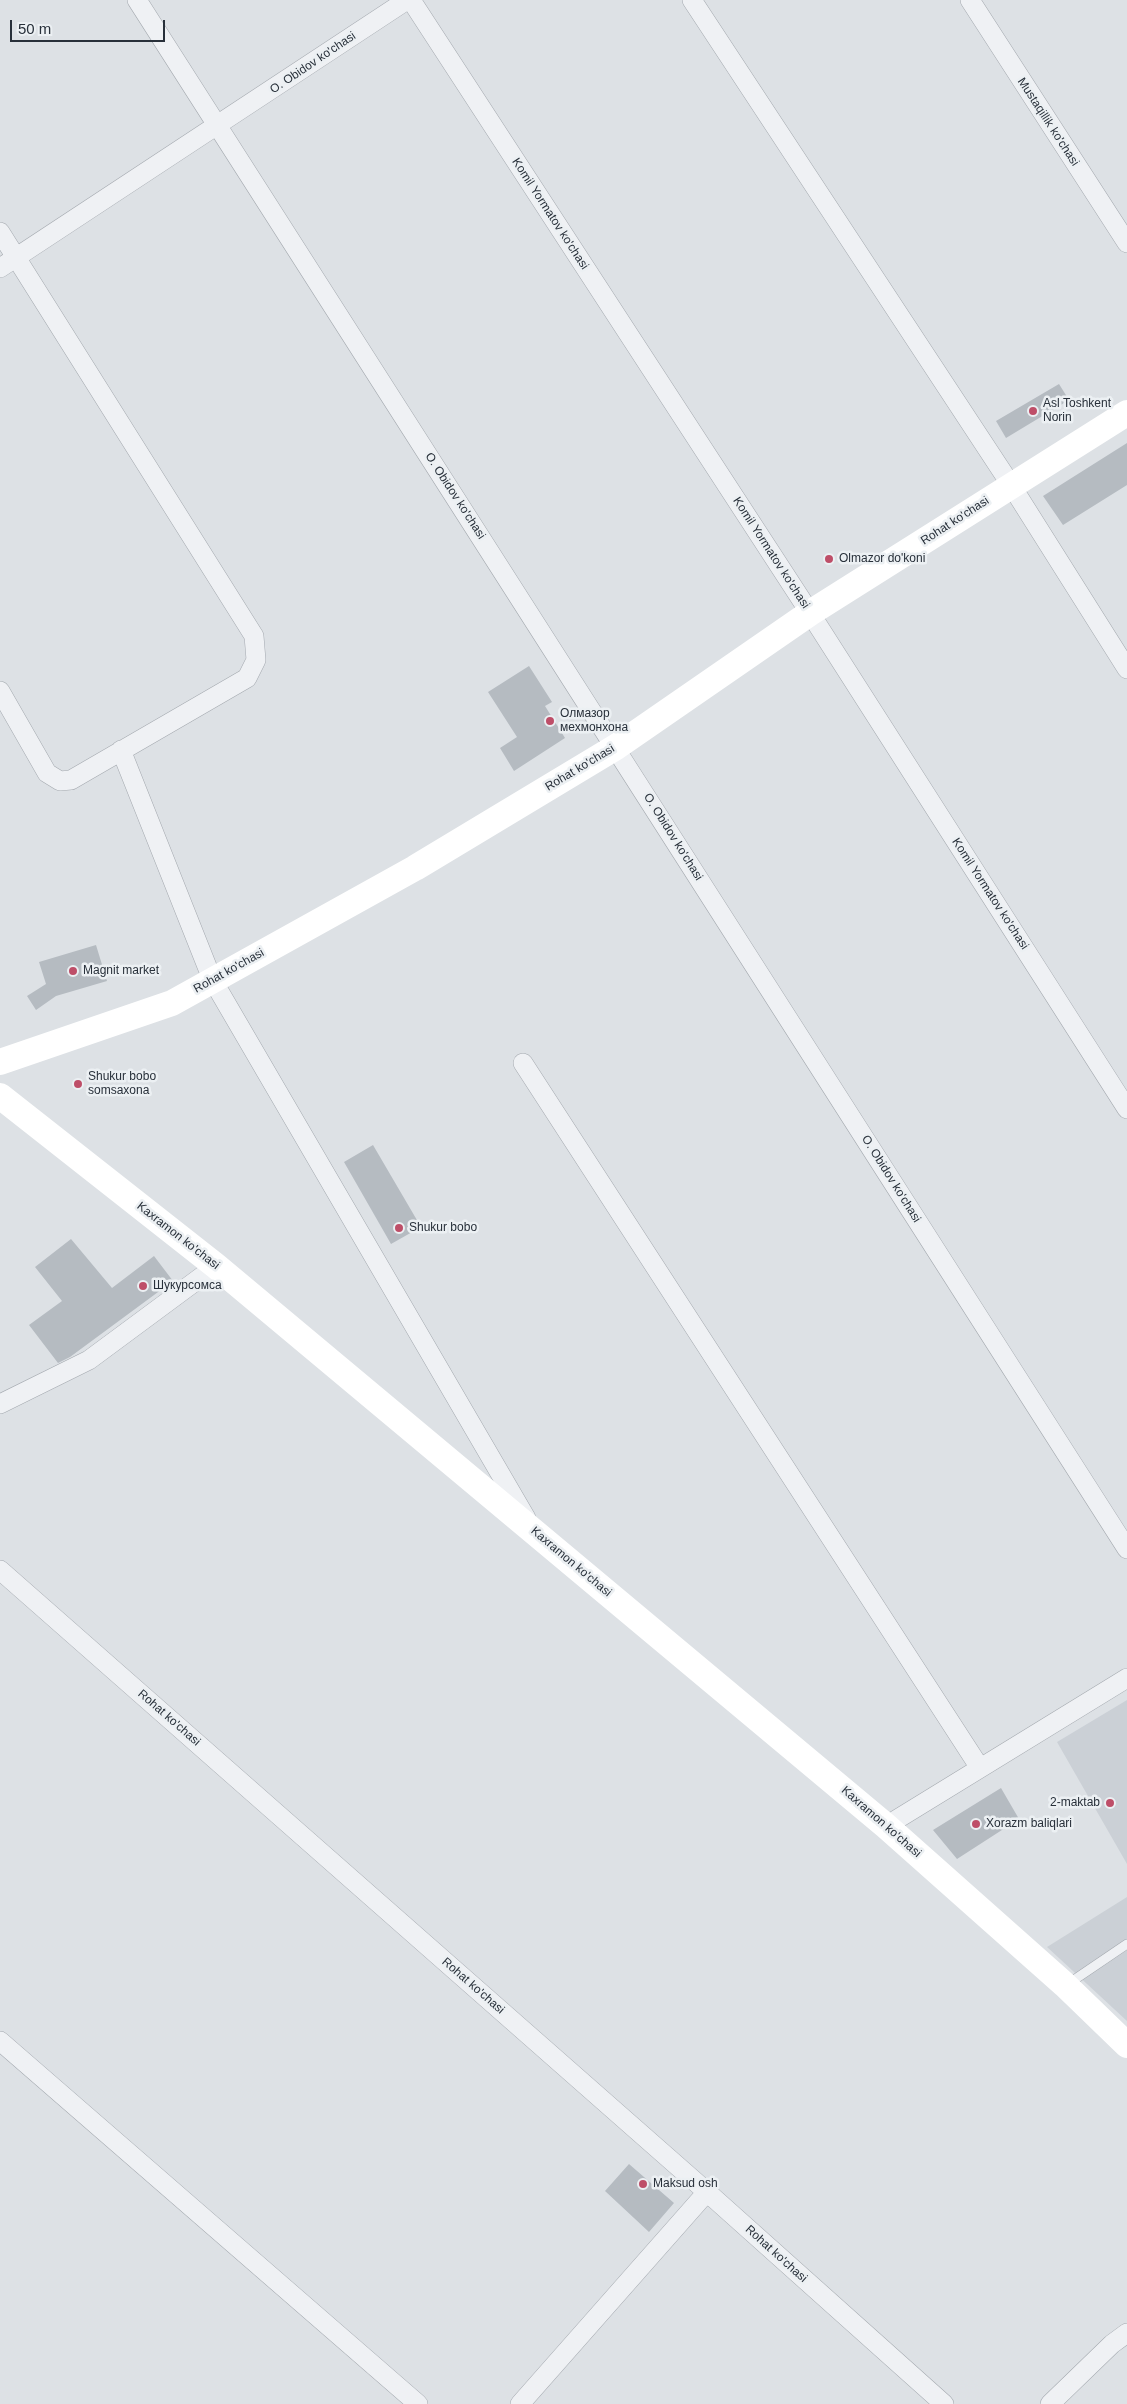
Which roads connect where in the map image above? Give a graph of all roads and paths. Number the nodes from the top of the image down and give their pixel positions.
1 (137, 0) edge
2 (409, 0) edge
3 (692, 0) edge
4 (970, 0) edge
5 (218, 125) junction
6 (0, 232) edge
7 (1127, 243) edge
8 (16, 258) junction
9 (0, 268) edge
10 (1127, 413) edge
11 (1011, 486) junction
12 (810, 613) junction
13 (1127, 669) edge
14 (0, 691) edge
15 (616, 746) junction
16 (121, 750) junction
17 (212, 979) junction
18 (0, 1062) edge
19 (522, 1063) dead end
20 (0, 1096) edge
21 (1127, 1109) edge
22 (216, 1266) junction
23 (0, 1404) edge
24 (532, 1530) junction
25 (1127, 1549) edge
26 (0, 1570) edge
27 (1127, 1678) edge
28 (980, 1768) junction
29 (886, 1826) junction
30 (1127, 1944) edge
31 (1066, 1985) junction
32 (0, 2040) edge
33 (1127, 2045) edge
34 (707, 2192) junction
35 (1127, 2333) edge
36 (418, 2404) edge
37 (520, 2404) edge
38 (944, 2404) edge
39 (1050, 2404) edge

1 - 5 street, O. Obidov ko'chasi
2 - 5 street, O. Obidov ko'chasi
2 - 12 street, Komil Yormatov ko'chasi
3 - 11 street
4 - 7 street, Mustaqillik ko'chasi
5 - 8 street
5 - 15 street, O. Obidov ko'chasi
6 - 8 street
8 - 9 street
8 - 16 street
10 - 11 street, Rohat ko'chasi
11 - 12 street, Rohat ko'chasi
11 - 13 street
12 - 15 street, Rohat ko'chasi
12 - 21 street, Komil Yormatov ko'chasi
14 - 16 street
15 - 17 street, Rohat ko'chasi
15 - 25 street, O. Obidov ko'chasi
16 - 17 street
17 - 18 street, Rohat ko'chasi
17 - 24 street
19 - 28 street
20 - 22 street, Kaxramon ko'chasi
22 - 23 street
22 - 24 street, Kaxramon ko'chasi
24 - 29 street, Kaxramon ko'chasi
26 - 34 street, Rohat ko'chasi
27 - 28 street
28 - 29 street
29 - 31 street, Kaxramon ko'chasi
30 - 31 lane
31 - 33 street, Kaxramon ko'chasi
32 - 36 street
34 - 37 street
34 - 38 street, Rohat ko'chasi
35 - 39 street

